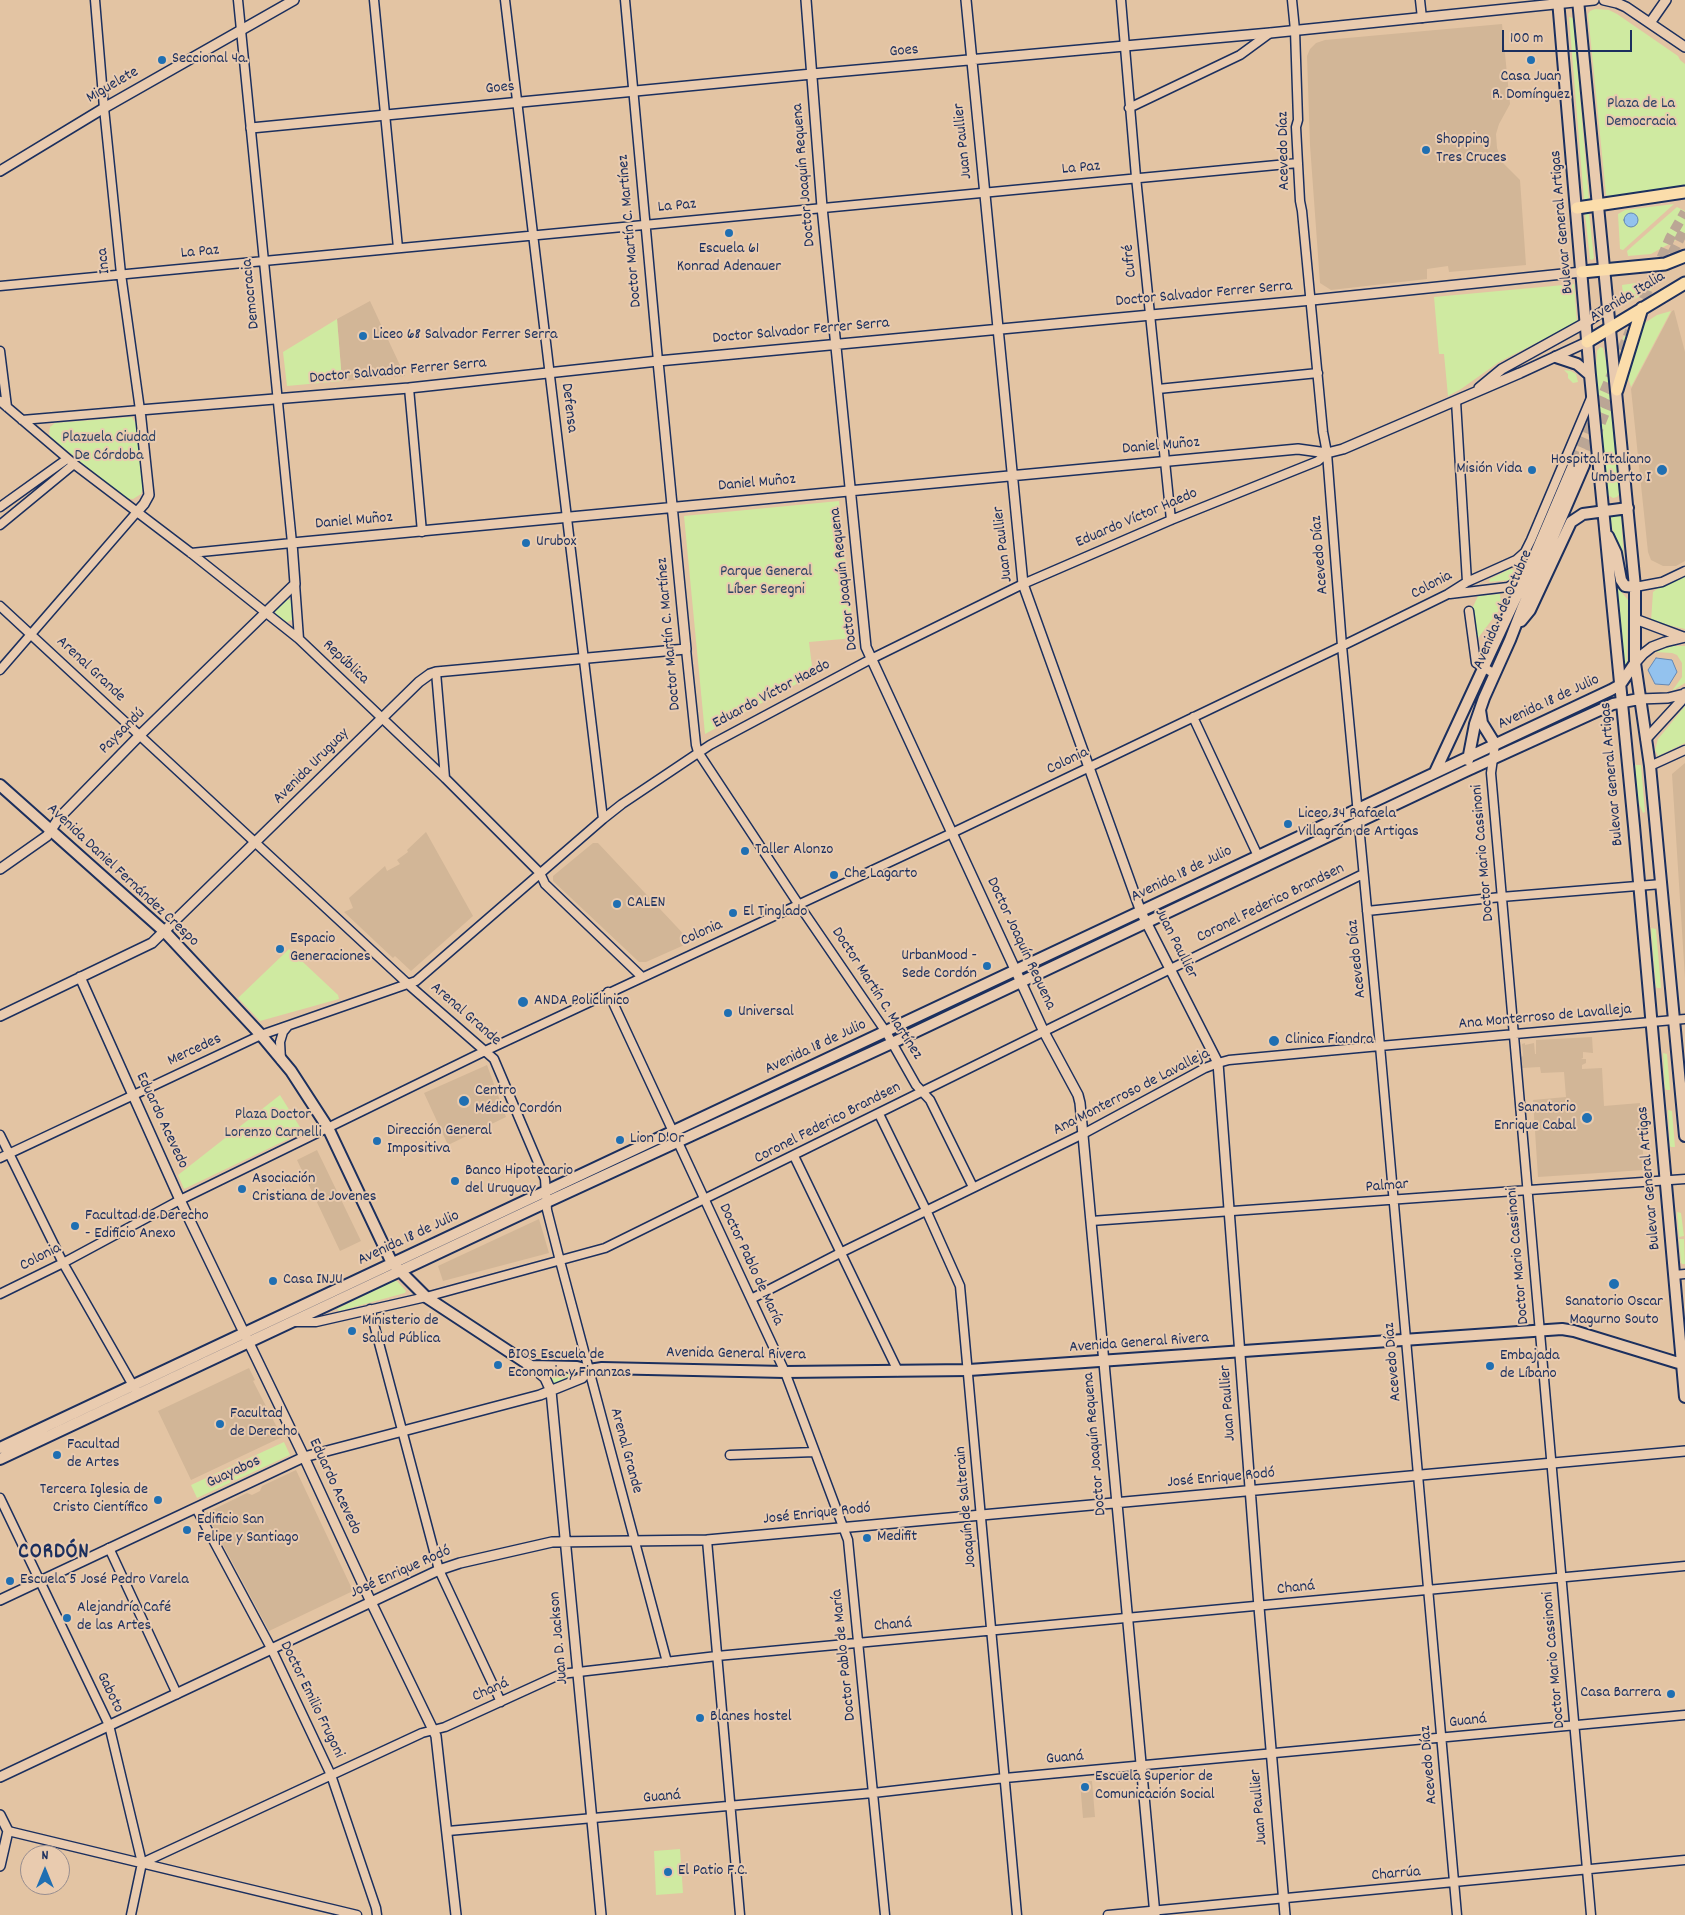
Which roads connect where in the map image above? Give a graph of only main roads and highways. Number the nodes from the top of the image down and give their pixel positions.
1 (1578, 1) edge
2 (1558, 2) edge
3 (1685, 192) edge
4 (1598, 205) junction
5 (1577, 208) junction
6 (1685, 256) edge
7 (1605, 270) junction
8 (1582, 272) junction
9 (1685, 282) edge
10 (1642, 308) junction
11 (1610, 327) junction
12 (1587, 342) junction
13 (1556, 357) road end
14 (1590, 376) junction
15 (1617, 390) junction
16 (1628, 508) junction
17 (1603, 511) junction
18 (1606, 532) junction
19 (1635, 587) junction
20 (1515, 629) junction
21 (1635, 663) junction
22 (1620, 685) junction
23 (1639, 699) junction
24 (1622, 702) junction
25 (1480, 709) junction
26 (1495, 744) junction
27 (1469, 756) junction
28 (1466, 771) junction
29 (1435, 772) junction
30 (0, 786) edge
31 (1685, 1136) edge
32 (547, 1197) junction
33 (392, 1263) junction
34 (400, 1271) junction
35 (1674, 1278) junction
36 (1685, 1324) edge
37 (246, 1338) junction
38 (1684, 1366) edge
39 (135, 1390) junction
40 (1685, 1397) edge
41 (0, 1448) edge
42 (0, 1459) edge

1 - 4 main road, Bulevar General Artigas
2 - 5 main road, Bulevar General Artigas
3 - 4 main road
4 - 5 main road
4 - 7 main road, Bulevar General Artigas
5 - 8 main road, Bulevar General Artigas
6 - 7 main road, Avenida Italia
7 - 8 main road, Avenida Italia
7 - 11 main road, Bulevar General Artigas
8 - 12 main road, Bulevar General Artigas
9 - 10 main road, Avenida Italia
10 - 11 main road, Avenida Italia
10 - 15 main road
11 - 12 main road, Avenida Italia
11 - 15 main road, Bulevar General Artigas
12 - 14 main road, Bulevar General Artigas
13 - 14 main road
14 - 17 main road, Bulevar General Artigas
15 - 16 main road, Bulevar General Artigas
16 - 17 main road
16 - 19 main road, Bulevar General Artigas
17 - 18 main road, Bulevar General Artigas
17 - 20 main road
18 - 19 main road
18 - 22 main road, Bulevar General Artigas
19 - 21 main road, Bulevar General Artigas
20 - 25 main road, Avenida 8 de Octubre
20 - 29 main road, Avenida 8 de Octubre
21 - 22 main road, Avenida 18 de Julio
21 - 23 main road, Bulevar General Artigas
22 - 24 main road, Bulevar General Artigas
22 - 26 main road, Avenida 18 de Julio
23 - 24 main road, Avenida 18 de Julio
23 - 31 main road, Bulevar General Artigas
24 - 28 main road, Avenida 18 de Julio
24 - 35 main road, Bulevar General Artigas
25 - 26 main road
25 - 27 main road, Avenida 8 de Octubre
26 - 27 main road, Avenida 18 de Julio
27 - 28 main road, Avenida 8 de Octubre
27 - 29 main road, Avenida 18 de Julio
28 - 32 main road, Avenida 18 de Julio
29 - 32 main road, Avenida 18 de Julio
30 - 33 main road, Avenida Daniel Fernández Crespo
32 - 33 main road, Avenida 18 de Julio
32 - 34 main road, Avenida 18 de Julio
33 - 34 main road
33 - 37 main road, Avenida 18 de Julio
34 - 37 main road, Avenida 18 de Julio
34 - 38 main road, Avenida General Rivera
35 - 36 main road
35 - 38 main road, Bulevar General Artigas
37 - 39 main road, Avenida 18 de Julio
38 - 40 main road, Bulevar General Artigas
39 - 41 main road, Avenida 18 de Julio
39 - 42 main road, Avenida 18 de Julio

